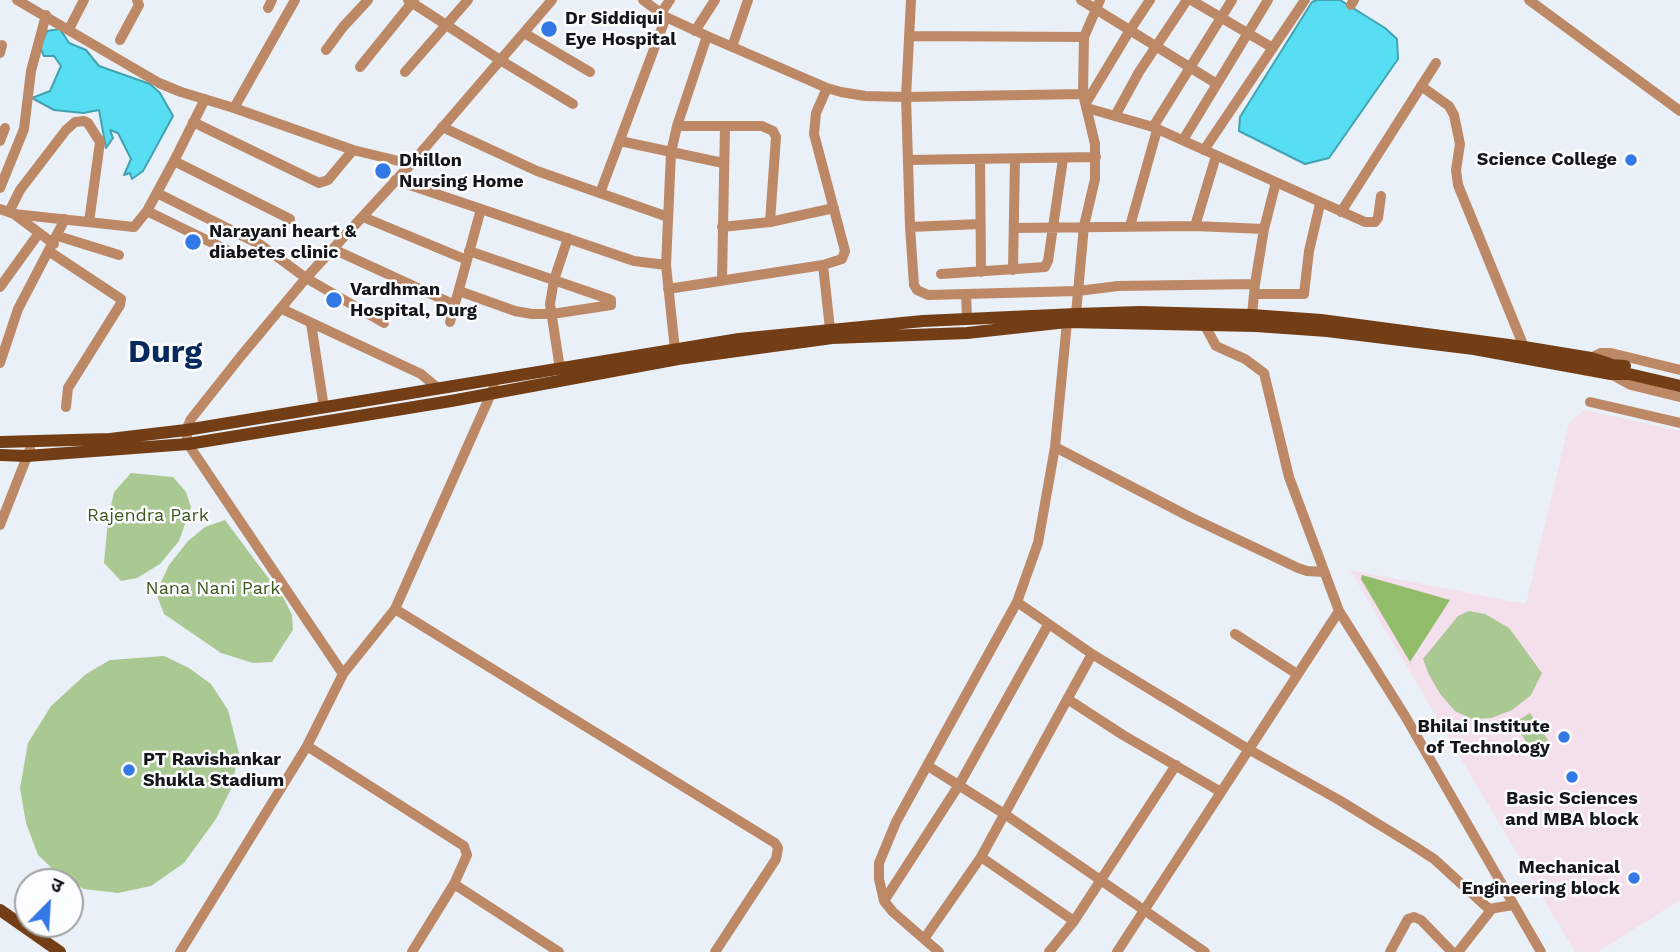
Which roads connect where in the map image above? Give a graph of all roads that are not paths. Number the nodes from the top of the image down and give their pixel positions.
1 (17, 0) edge
2 (84, 0) edge
3 (137, 0) edge
4 (295, 0) edge
5 (368, 0) edge
6 (468, 0) edge
7 (551, 0) edge
8 (643, 0) edge
9 (670, 0) edge
10 (715, 0) edge
11 (748, 0) edge
12 (911, 0) edge
13 (1081, 0) edge
14 (1150, 0) edge
15 (1189, 0) edge
16 (1232, 0) edge
17 (1268, 0) edge
18 (1305, 0) edge
19 (1529, 0) edge
20 (411, 1) edge
21 (1098, 4) edge
22 (46, 15) junction
23 (663, 15) junction
24 (1221, 16) junction
25 (445, 25) junction
26 (69, 29) junction
27 (1129, 30) junction
28 (695, 31) junction
29 (524, 33) junction
30 (1248, 33) junction
31 (707, 36) junction
32 (910, 36) junction
33 (1084, 37) junction
34 (120, 40) dead end
35 (1157, 46) junction
36 (732, 47) junction
37 (1273, 48) junction
38 (326, 50) dead end
39 (500, 60) junction
40 (1436, 63) dead end
41 (360, 66) dead end
42 (1190, 67) junction
43 (405, 72) dead end
44 (590, 72) dead end
45 (1217, 84) junction
46 (1421, 86) junction
47 (832, 90) junction
48 (906, 97) junction
49 (205, 99) junction
50 (1086, 102) junction
51 (573, 104) dead end
52 (234, 108) junction
53 (1680, 111) edge
54 (1115, 116) junction
55 (193, 122) junction
56 (677, 126) junction
57 (725, 126) junction
58 (442, 127) junction
59 (5, 128) dead end
60 (1155, 129) junction
61 (0, 141) edge
62 (620, 141) junction
63 (1183, 141) junction
64 (353, 150) junction
65 (1205, 150) junction
66 (671, 153) junction
67 (1216, 156) junction
68 (1096, 157) junction
69 (980, 159) junction
70 (1015, 159) junction
71 (1063, 159) junction
72 (908, 160) junction
73 (174, 161) junction
74 (723, 163) junction
75 (411, 164) junction
76 (395, 180) junction
77 (1276, 182) junction
78 (0, 188) edge
79 (157, 192) junction
80 (600, 193) junction
81 (1381, 196) dead end
82 (1321, 204) junction
83 (834, 208) junction
84 (481, 209) junction
85 (147, 211) junction
86 (8, 212) edge
87 (1341, 212) junction
88 (363, 217) junction
89 (668, 217) junction
90 (65, 219) junction
91 (290, 219) dead end
92 (89, 222) junction
93 (770, 222) junction
94 (980, 224) junction
95 (1084, 226) junction
96 (1130, 226) junction
97 (1195, 226) junction
98 (722, 227) junction
99 (909, 227) junction
100 (1052, 227) junction
101 (1014, 229) junction
102 (1264, 229) junction
103 (39, 233) junction
104 (568, 238) junction
105 (54, 244) junction
106 (333, 249) junction
107 (120, 255) dead end
108 (237, 255) dead end
109 (468, 255) junction
110 (666, 265) junction
111 (822, 265) junction
112 (1013, 270) junction
113 (981, 272) junction
114 (941, 274) dead end
115 (306, 278) junction
116 (554, 280) junction
117 (722, 281) junction
118 (0, 287) edge
119 (668, 289) junction
120 (1255, 289) junction
121 (459, 291) junction
122 (1078, 291) junction
123 (455, 305) junction
124 (966, 305) junction
125 (282, 309) junction
126 (552, 314) junction
127 (1252, 315) junction
128 (1071, 318) junction
129 (450, 322) dead end
130 (311, 323) junction
131 (384, 323) dead end
132 (1204, 324) junction
133 (830, 328) junction
134 (1524, 347) junction
135 (675, 350) junction
136 (1591, 358) junction
137 (0, 363) edge
138 (560, 369) junction
139 (1630, 370) junction
140 (1680, 370) edge
141 (1611, 374) junction
142 (497, 378) junction
143 (1680, 379) edge
144 (1680, 386) edge
145 (439, 389) junction
146 (491, 394) junction
147 (1680, 397) edge
148 (1590, 402) dead end
149 (66, 407) dead end
150 (324, 408) junction
151 (1680, 423) edge
152 (186, 429) junction
153 (0, 442) edge
154 (32, 443) junction
155 (188, 443) junction
156 (1055, 447) junction
157 (0, 455) edge
158 (27, 456) junction
159 (0, 525) edge
160 (1324, 572) junction
161 (1017, 602) junction
162 (395, 609) junction
163 (1339, 611) junction
164 (1048, 625) junction
165 (1235, 634) dead end
166 (1092, 654) junction
167 (343, 674) junction
168 (1297, 674) junction
169 (1069, 700) junction
170 (307, 746) junction
171 (1248, 749) junction
172 (1176, 765) junction
173 (928, 766) junction
174 (959, 785) junction
175 (1221, 792) junction
176 (1006, 815) junction
177 (981, 857) junction
178 (1100, 882) junction
179 (454, 884) junction
180 (884, 901) junction
181 (1513, 905) junction
182 (0, 910) edge
183 (1491, 910) junction
184 (1145, 911) junction
185 (1074, 921) junction
186 (925, 939) junction
187 (1198, 950) edge
188 (1451, 951) edge
189 (60, 952) edge
190 (180, 952) edge
191 (412, 952) edge
192 (559, 952) edge
193 (715, 952) edge
194 (939, 952) edge
195 (1049, 952) edge
196 (1117, 952) edge
197 (1390, 952) edge
198 (1541, 952) edge

1 - 22 street
2 - 26 street
3 - 34 street
4 - 52 street
5 - 38 street
6 - 25 street
7 - 29 street
8 - 23 street
9 - 23 street
10 - 28 street
11 - 36 street
12 - 32 street
13 - 21 street
14 - 27 street
15 - 24 street
15 - 35 street
16 - 24 street
17 - 30 street
18 - 37 street
19 - 53 street
20 - 25 street
20 - 41 street
21 - 27 street
21 - 33 street
22 - 26 street
22 - 78 street
23 - 28 street
23 - 62 street
24 - 30 street
24 - 42 street
25 - 39 street
25 - 43 street
26 - 49 street
27 - 35 street
27 - 50 street
28 - 31 street
29 - 39 street
29 - 44 street
30 - 37 street
30 - 45 street
31 - 36 street
31 - 56 street
32 - 33 street
32 - 48 street
33 - 50 street
35 - 42 street
35 - 54 street
36 - 47 street
37 - 65 street
39 - 51 street
39 - 58 street
40 - 46 street
42 - 45 street
42 - 60 street
45 - 63 street
46 - 87 street
46 - 134 street
47 - 48 street
47 - 83 street
48 - 50 street
48 - 72 street
49 - 52 street
49 - 55 street
50 - 54 street
50 - 68 street
52 - 64 street
54 - 60 street
55 - 64 street
55 - 73 street
56 - 57 street
56 - 66 street
57 - 74 street
57 - 93 street
58 - 75 street
58 - 80 street
59 - 61 street
60 - 63 street
60 - 96 street
62 - 66 street
62 - 80 street
63 - 65 street
64 - 75 street
65 - 67 street
66 - 74 street
66 - 89 street
67 - 77 street
67 - 97 street
68 - 71 street
68 - 95 street
69 - 70 street
69 - 72 street
69 - 94 street
70 - 71 street
70 - 101 street
71 - 100 street
72 - 99 street
73 - 79 street
73 - 91 street
74 - 98 street
75 - 76 street
76 - 84 street
76 - 88 street
77 - 82 street
77 - 102 street
79 - 85 street
79 - 115 street
80 - 89 street
81 - 87 street
82 - 87 street
82 - 120 street
83 - 93 street
83 - 111 street
84 - 104 street
84 - 109 street
85 - 92 street
85 - 108 street
86 - 90 street
86 - 92 street
86 - 103 street
88 - 106 street
88 - 109 street
89 - 110 street
90 - 92 street
90 - 105 street
93 - 98 street
94 - 99 street
94 - 113 street
95 - 96 street
95 - 100 street
95 - 122 street
96 - 97 street
97 - 102 street
98 - 117 street
99 - 124 street
100 - 101 street
100 - 112 street
101 - 112 street
102 - 120 street
103 - 105 street
103 - 118 street
104 - 110 street
104 - 116 street
105 - 107 street
105 - 137 street
105 - 149 street
106 - 115 street
106 - 123 street
109 - 116 street
109 - 121 street
110 - 119 street
111 - 117 street
111 - 133 street
112 - 113 street
113 - 114 street
115 - 125 street
115 - 131 street
116 - 126 street
116 - 126 street
117 - 119 street
119 - 135 street
120 - 122 street
120 - 127 street
121 - 123 street
121 - 126 street
122 - 124 street
122 - 128 street
123 - 129 street
124 - 128 main road
124 - 133 main road
125 - 130 street
125 - 152 street
126 - 138 street
127 - 128 main road
127 - 134 main road
128 - 132 main road
128 - 146 main road
128 - 156 street
130 - 145 street
130 - 150 street
132 - 141 main road
132 - 160 street
133 - 135 main road
134 - 136 main road
135 - 138 main road
136 - 139 main road
136 - 140 street
138 - 142 main road
139 - 141 main road
139 - 143 main road
139 - 144 main road
141 - 147 street
142 - 145 main road
142 - 146 street
145 - 150 main road
146 - 155 main road
146 - 162 street
148 - 151 street
150 - 152 main road
152 - 154 main road
152 - 155 street
153 - 154 main road
154 - 158 street
155 - 158 main road
155 - 167 street
156 - 160 street
156 - 161 street
157 - 158 main road
158 - 159 street
160 - 163 street
161 - 164 street
161 - 173 street
162 - 167 street
162 - 193 street
163 - 168 street
163 - 181 street
164 - 166 street
164 - 174 street
165 - 168 street
166 - 169 street
166 - 171 street
167 - 170 street
168 - 171 street
169 - 172 street
169 - 176 street
170 - 179 street
170 - 190 street
171 - 175 street
171 - 183 street
172 - 175 street
172 - 178 street
173 - 174 street
173 - 180 street
174 - 176 street
174 - 180 street
175 - 184 street
176 - 177 street
176 - 178 street
177 - 185 street
177 - 186 street
178 - 184 street
178 - 185 street
179 - 191 street
179 - 192 street
180 - 186 street
181 - 183 street
181 - 198 street
182 - 189 main road
183 - 188 street
184 - 187 street
184 - 196 street
185 - 195 street
186 - 194 street
188 - 197 street

